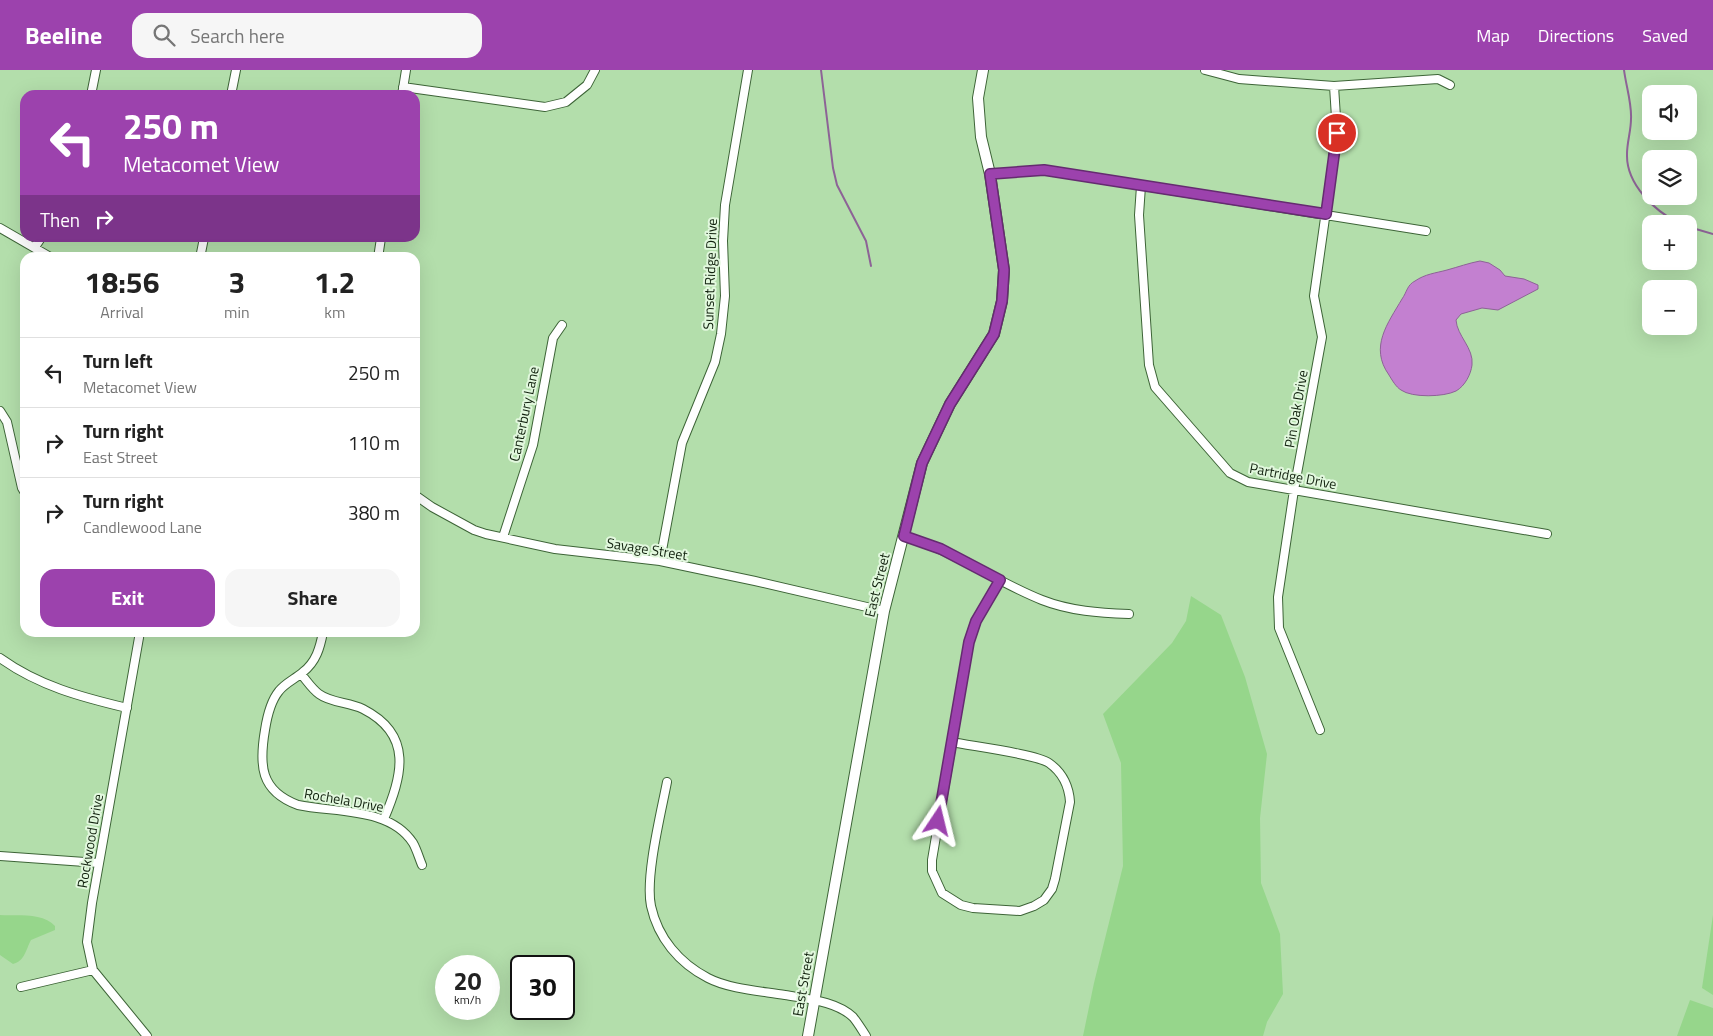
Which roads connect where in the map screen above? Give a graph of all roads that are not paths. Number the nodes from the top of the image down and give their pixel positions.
1 (96, 70) edge
2 (236, 70) edge
3 (406, 70) edge
4 (595, 70) edge
5 (748, 70) edge
6 (983, 70) edge
7 (1205, 70) edge
8 (1450, 85) dead end
9 (1334, 86) junction
10 (92, 90) edge
11 (232, 90) edge
12 (403, 90) edge
13 (420, 93) edge
14 (990, 174) junction
15 (1141, 186) junction
16 (1326, 214) junction
17 (0, 228) edge
18 (1426, 231) dead end
19 (20, 239) edge
20 (25, 242) edge
21 (39, 242) edge
22 (36, 248) junction
23 (42, 252) edge
24 (562, 325) dead end
25 (0, 411) edge
26 (20, 479) edge
27 (1294, 490) junction
28 (420, 498) edge
29 (1547, 534) dead end
30 (904, 536) junction
31 (503, 538) junction
32 (660, 561) junction
33 (1000, 580) junction
34 (884, 611) junction
35 (1129, 614) dead end
36 (139, 637) edge
37 (322, 637) edge
38 (0, 658) edge
39 (301, 674) junction
40 (127, 708) junction
41 (1320, 730) dead end
42 (952, 742) junction
43 (667, 782) dead end
44 (384, 819) junction
45 (0, 856) edge
46 (99, 863) junction
47 (422, 865) dead end
48 (93, 970) junction
49 (21, 987) dead end
50 (814, 1000) junction
51 (147, 1036) edge
52 (808, 1036) edge
53 (866, 1036) edge

1 - 10 street
2 - 11 street
3 - 12 street
4 - 13 street
5 - 32 street, Sunset Ridge Drive
6 - 14 street, East Street
7 - 9 street
8 - 9 street
9 - 16 street, Pin Oak Drive
14 - 15 street
14 - 30 street, East Street
15 - 16 street
15 - 27 street, Partridge Drive
16 - 18 street
16 - 27 street, Pin Oak Drive
17 - 19 street
20 - 22 street
21 - 22 street
22 - 23 street
24 - 31 street, Canterbury Lane
25 - 26 street
27 - 29 street, Partridge Drive
27 - 41 street, Pin Oak Drive
28 - 31 street, Savage Street
30 - 33 street
30 - 34 street, East Street
31 - 32 street, Savage Street
32 - 34 street, Savage Street
33 - 35 street
33 - 42 street
34 - 50 street, East Street
36 - 40 street, Rockwood Drive
37 - 39 street, Rochela Drive
38 - 40 street
39 - 44 street
39 - 44 street, Rochela Drive
40 - 46 street, Rockwood Drive
42 - 42 street
43 - 50 street
44 - 47 street, Rochela Drive
45 - 46 street
46 - 48 street, Rockwood Drive
48 - 49 street
48 - 51 street, Rockwood Drive
50 - 52 street, East Street
50 - 53 street

